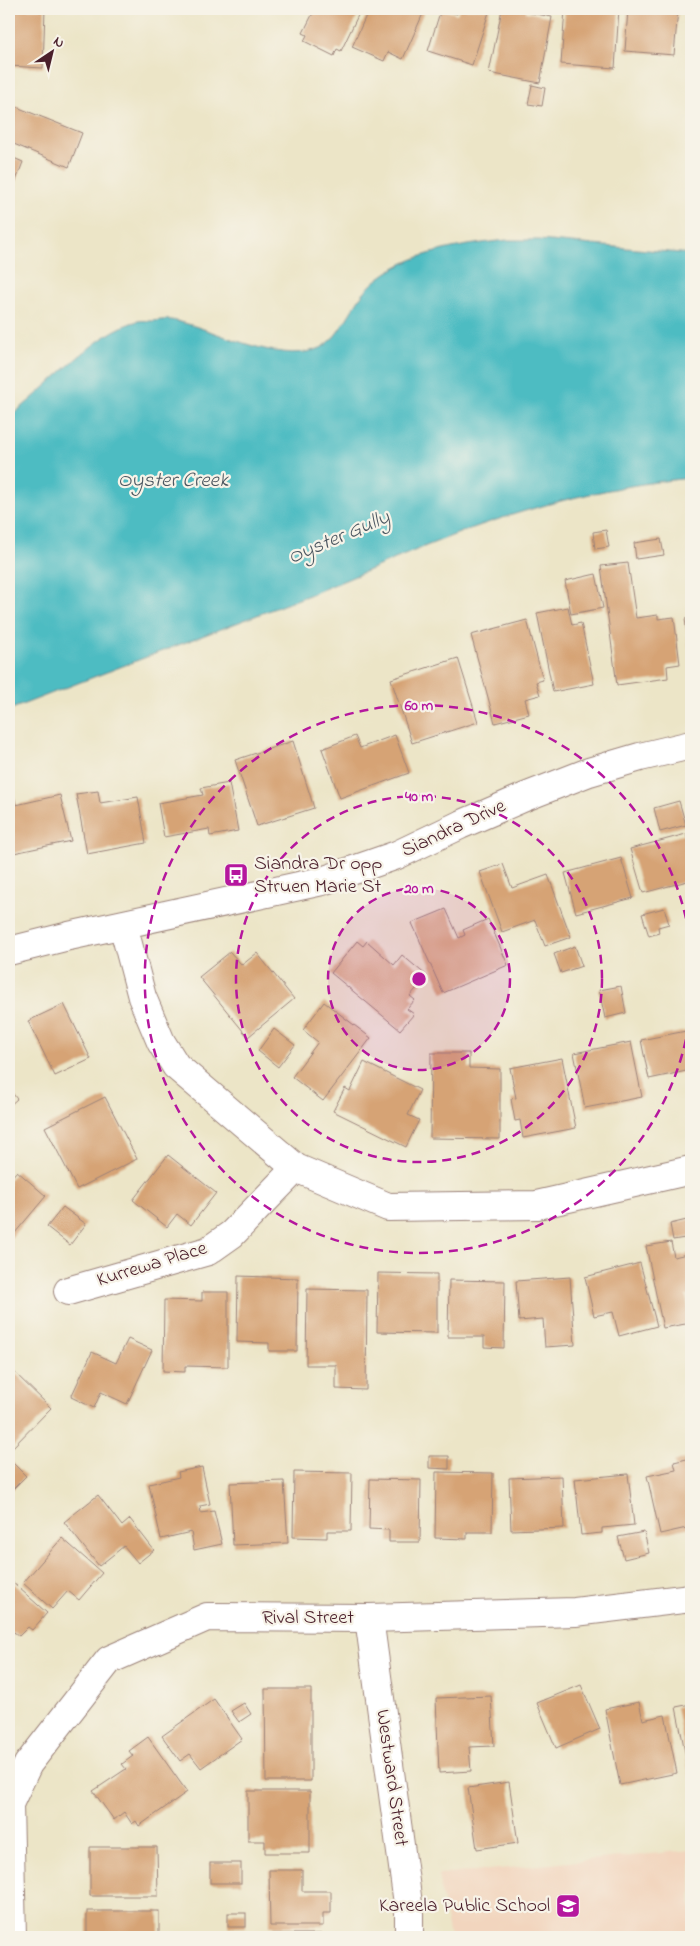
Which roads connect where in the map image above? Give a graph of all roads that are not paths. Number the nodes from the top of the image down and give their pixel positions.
1 (691, 745) edge
2 (123, 925) junction
3 (9, 951) edge
4 (296, 1168) junction
5 (691, 1170) edge
6 (68, 1291) dead end
7 (691, 1598) edge
8 (369, 1618) junction
9 (9, 1804) edge
10 (12, 1937) edge
11 (408, 1937) edge

1 - 2 street, Siandra Drive
2 - 3 street, Siandra Drive
2 - 4 street
4 - 5 street
4 - 6 street, Kurrewa Place
7 - 8 street, Rival Street
8 - 9 street, Rival Street
8 - 11 street, Westward Street
9 - 10 street, Rival Street

